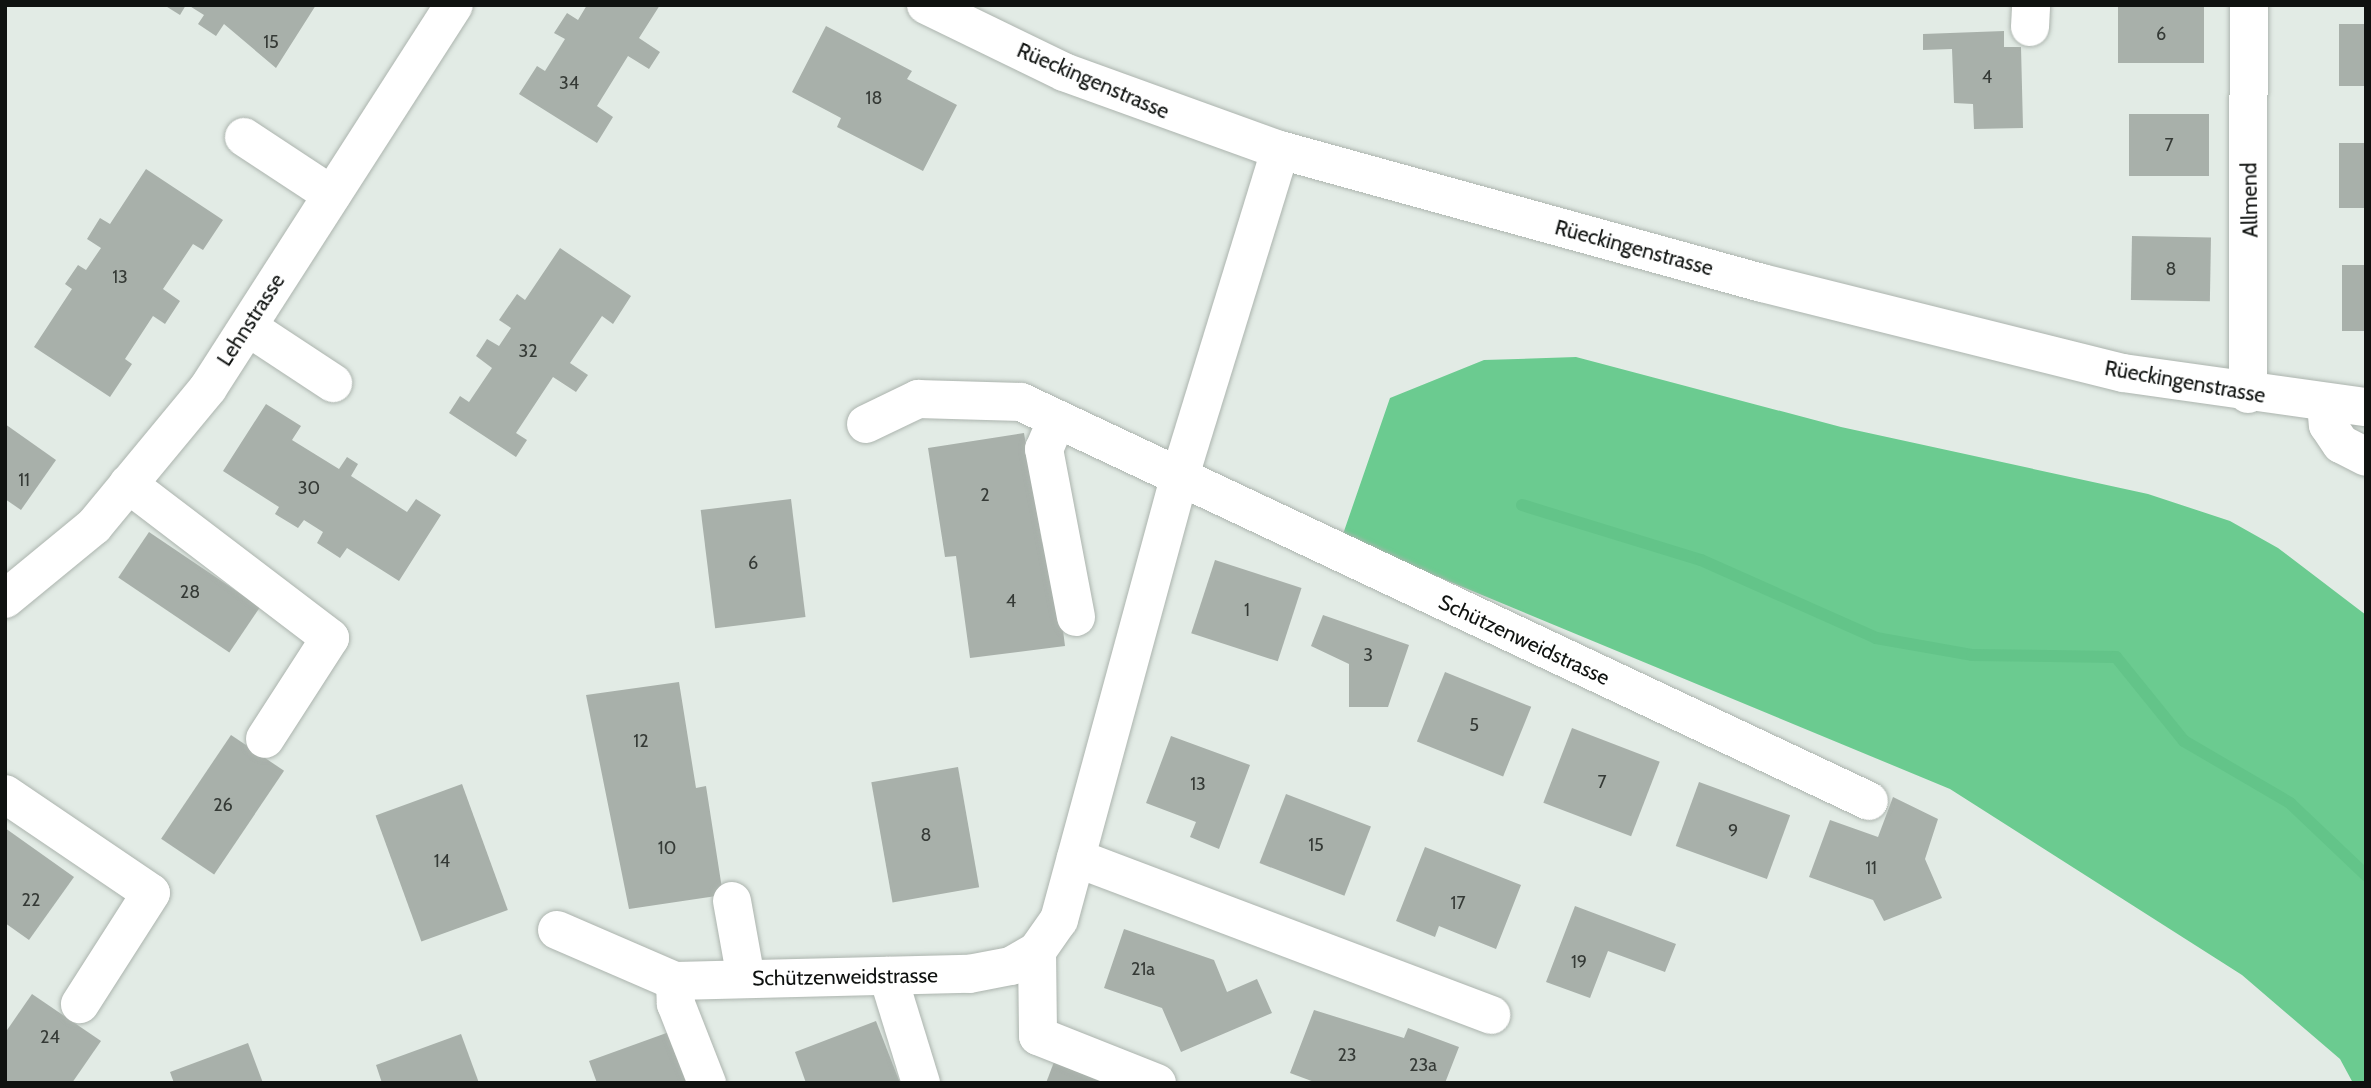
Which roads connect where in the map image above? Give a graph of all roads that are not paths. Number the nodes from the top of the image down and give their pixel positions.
1 (454, 5) edge
2 (926, 5) edge
3 (2249, 5) edge
4 (244, 137) dead end
5 (1280, 150) junction
6 (332, 195) junction
7 (248, 327) junction
8 (332, 383) dead end
9 (2248, 394) junction
10 (2326, 404) junction
11 (2366, 407) edge
12 (1057, 419) junction
13 (866, 424) dead end
14 (2366, 457) edge
15 (1179, 479) junction
16 (128, 484) junction
17 (5, 599) edge
18 (1076, 617) dead end
19 (265, 739) dead end
20 (5, 794) edge
21 (1869, 801) dead end
22 (1076, 859) junction
23 (732, 901) dead end
24 (557, 930) dead end
25 (1037, 951) junction
26 (888, 976) junction
27 (746, 979) junction
28 (675, 981) junction
29 (80, 1004) dead end
30 (1491, 1015) dead end
31 (707, 1083) edge
32 (921, 1083) edge
33 (1157, 1083) edge

1 - 6 street, Lehnstrasse
2 - 5 street, Rüeckingenstrasse
3 - 9 street, Allmend
4 - 6 street
5 - 9 street, Rüeckingenstrasse
5 - 15 street, Schützenweidstrasse
6 - 7 street, Lehnstrasse
7 - 8 street
7 - 16 street, Lehnstrasse
9 - 10 street, Rüeckingenstrasse
10 - 11 street, Rüeckingenstrasse
10 - 14 street
12 - 13 street
12 - 15 street
12 - 18 street
15 - 21 street, Schützenweidstrasse
15 - 22 street, Schützenweidstrasse
16 - 17 street, Lehnstrasse
16 - 19 street
20 - 29 street
22 - 25 street, Schützenweidstrasse
22 - 30 street
23 - 27 street
24 - 28 street, Schützenweidstrasse
25 - 26 street, Schützenweidstrasse
25 - 33 street
26 - 27 street, Schützenweidstrasse
26 - 32 street
27 - 28 street, Schützenweidstrasse
28 - 31 street

